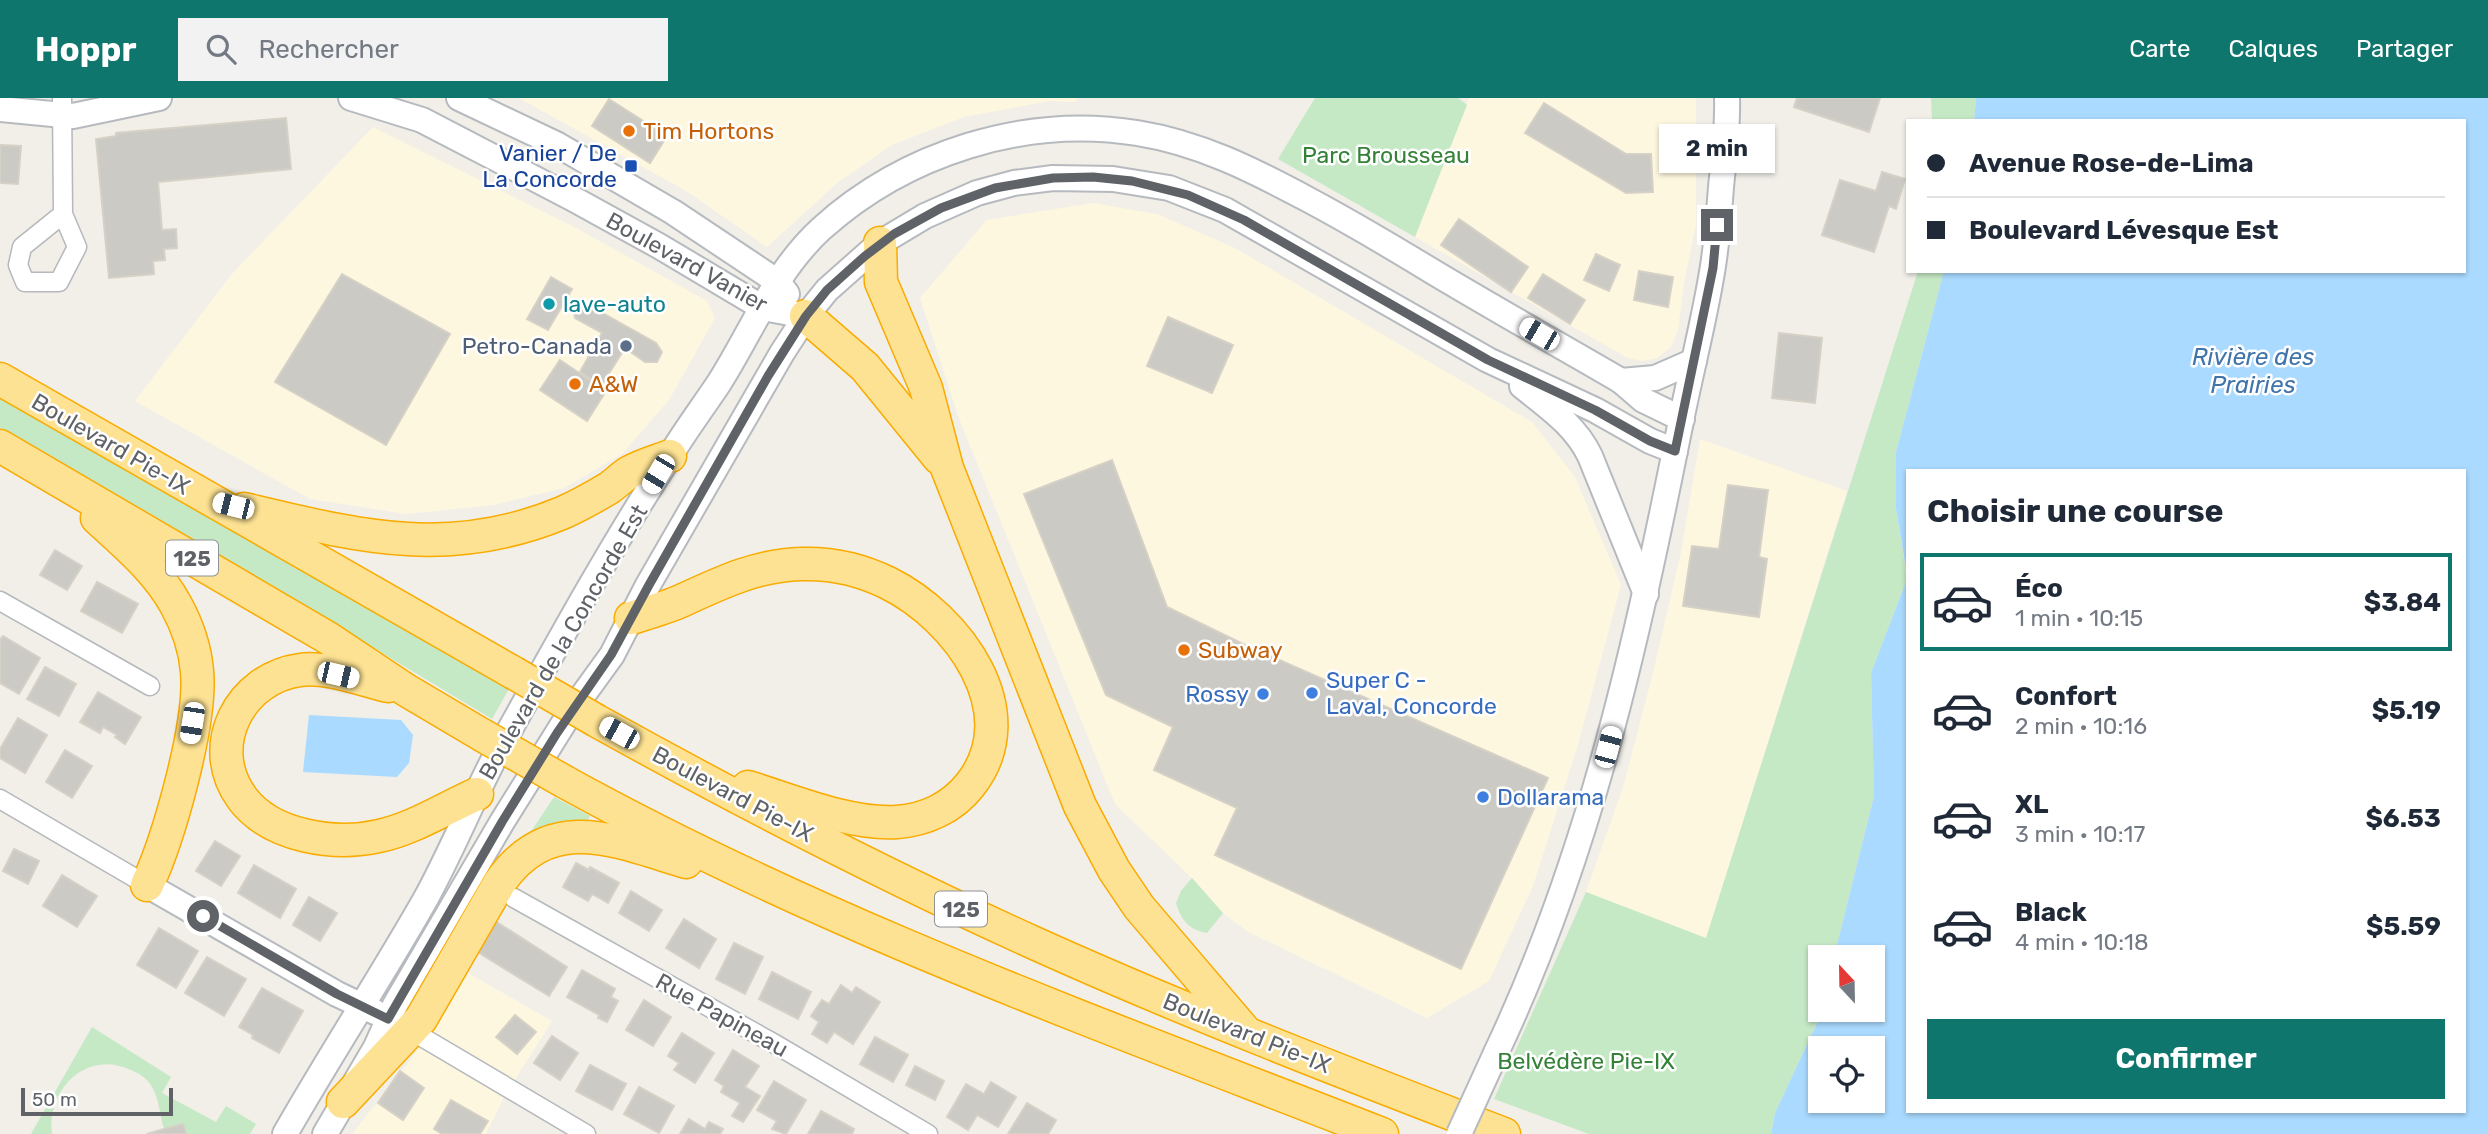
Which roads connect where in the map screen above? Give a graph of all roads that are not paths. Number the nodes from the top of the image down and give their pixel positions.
1 (159, 98) edge
2 (351, 98) edge
3 (459, 98) edge
4 (1727, 98) edge
5 (63, 107) edge
6 (0, 109) edge
7 (63, 214) dead end
8 (880, 243) junction
9 (778, 282) junction
10 (763, 308) junction
11 (806, 316) junction
12 (1488, 360) junction
13 (1694, 360) junction
14 (0, 379) edge
15 (1621, 382) junction
16 (1682, 419) junction
17 (0, 446) edge
18 (1675, 451) junction
19 (670, 456) junction
20 (947, 468) junction
21 (55, 478) junction
22 (210, 500) junction
23 (1646, 594) junction
24 (0, 601) edge
25 (631, 618) junction
26 (150, 686) dead end
27 (406, 690) junction
28 (682, 768) junction
29 (477, 794) junction
30 (0, 799) edge
31 (148, 885) junction
32 (774, 888) junction
33 (514, 898) dead end
34 (361, 1005) junction
35 (400, 1025) junction
36 (1247, 1034) junction
37 (344, 1102) joint
38 (285, 1134) edge
39 (326, 1134) edge
40 (586, 1134) edge
41 (928, 1134) edge
42 (1382, 1134) edge
43 (1459, 1134) edge
44 (1504, 1134) edge

1 - 5 street
2 - 10 street, Boulevard Vanier
3 - 9 street, Boulevard Vanier
4 - 13 street
5 - 6 street
5 - 7 street
8 - 11 street, Boulevard de la Concorde Est
8 - 12 street, Boulevard de la Concorde Est
8 - 20 highway
9 - 10 street, Boulevard de la Concorde Est
9 - 11 street, Boulevard Vanier
9 - 15 street, Boulevard de la Concorde Est
10 - 11 street, Boulevard Vanier
10 - 19 street, Boulevard de la Concorde Est
11 - 20 highway
11 - 25 street, Boulevard de la Concorde Est
12 - 18 street, Boulevard de la Concorde Est
12 - 23 street
13 - 15 street
13 - 16 street
14 - 22 highway, Boulevard Pie-IX / 125
15 - 16 street, Boulevard de la Concorde Est
16 - 18 street
17 - 21 highway, Boulevard Pie-IX / 125
18 - 23 street
19 - 22 highway
19 - 29 street, Boulevard de la Concorde Est
20 - 36 highway
21 - 27 highway, Boulevard Pie-IX / 125
21 - 31 highway
22 - 28 highway, Boulevard Pie-IX / 125, bridge
23 - 43 street, bridge
24 - 26 street
25 - 28 highway
25 - 35 street, Boulevard de la Concorde Est
27 - 29 highway
27 - 32 highway, Boulevard Pie-IX / 125, bridge
28 - 36 highway, Boulevard Pie-IX / 125
29 - 34 street, Boulevard de la Concorde Est
30 - 31 street
31 - 34 street
32 - 35 highway
32 - 42 highway, Boulevard Pie-IX / 125
33 - 41 street, Rue Papineau
34 - 35 street
34 - 38 street, Boulevard de la Concorde Est
35 - 37 highway
35 - 40 street
36 - 44 highway, Boulevard Pie-IX / 125
37 - 39 street

